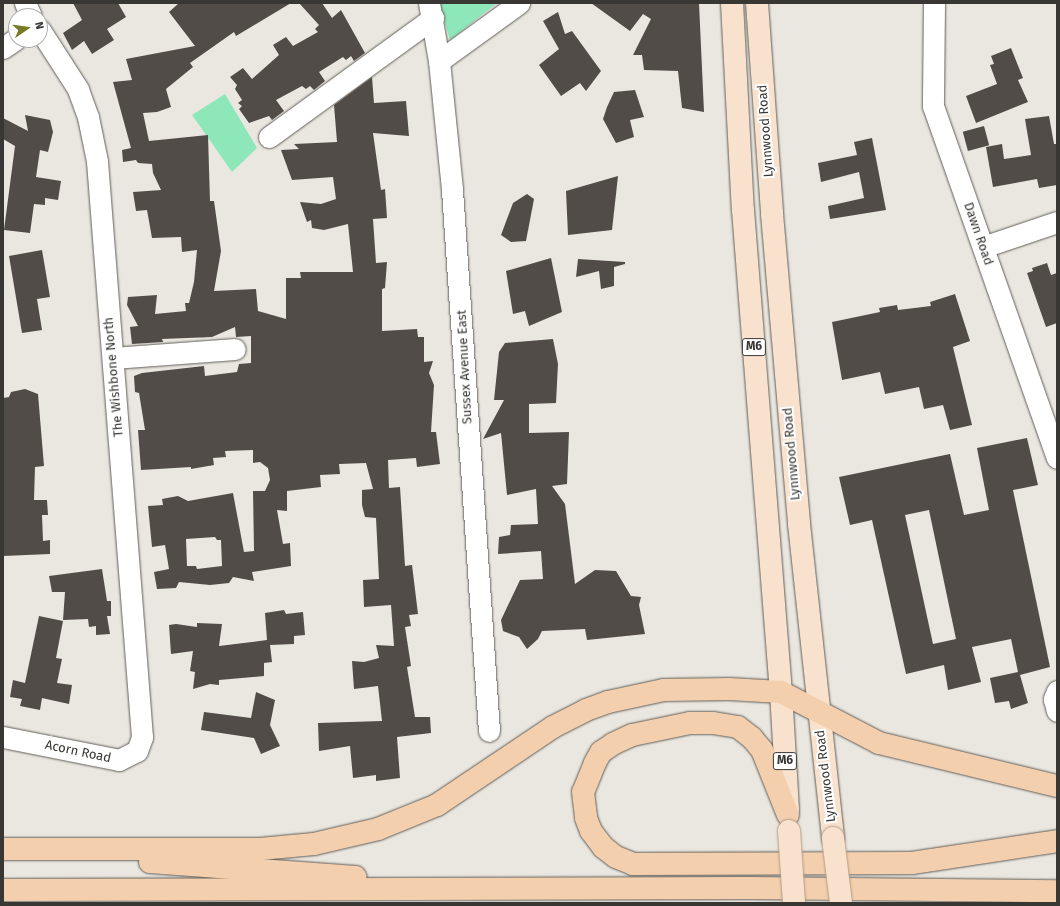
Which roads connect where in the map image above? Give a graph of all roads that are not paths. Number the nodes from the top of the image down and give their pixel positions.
1 (519, 3) edge
2 (732, 3) edge
3 (740, 3) edge
4 (757, 3) edge
5 (934, 3) edge
6 (431, 11) edge
7 (48, 42) edge
8 (734, 52) junction
9 (440, 61) junction
10 (270, 137) dead end
11 (1057, 222) edge
12 (983, 247) junction
13 (236, 349) dead end
14 (113, 358) junction
15 (1057, 458) edge
16 (1057, 691) edge
17 (781, 692) junction
18 (819, 710) junction
19 (1057, 712) edge
20 (489, 731) dead end
21 (3, 737) edge
22 (142, 737) joint
23 (1057, 786) edge
24 (789, 823) junction
25 (1057, 841) edge
26 (3, 850) edge
27 (522, 889) junction
28 (3, 890) edge
29 (1057, 891) edge
30 (794, 903) edge
31 (841, 903) edge

1 - 9 street
2 - 8 main road, Lynnwood Road / M6
3 - 8 main road
4 - 18 main road, Lynnwood Road / M6
5 - 12 street, Dawn Road
6 - 9 street, Sussex Avenue East
6 - 10 street
7 - 14 street, The Wishbone North
8 - 17 main road, Lynnwood Road / M6
9 - 20 street, Sussex Avenue East
11 - 12 street
12 - 15 street, Dawn Road
13 - 14 street
14 - 22 street, The Wishbone North
16 - 19 street
17 - 18 highway
17 - 24 main road, Lynnwood Road / M6
17 - 26 highway
18 - 23 highway
18 - 31 main road, Lynnwood Road / M6, bridge
21 - 22 street, Acorn Road
24 - 25 highway
24 - 30 main road, Lynnwood Road / M6, bridge
26 - 27 highway
27 - 28 highway
27 - 29 highway

